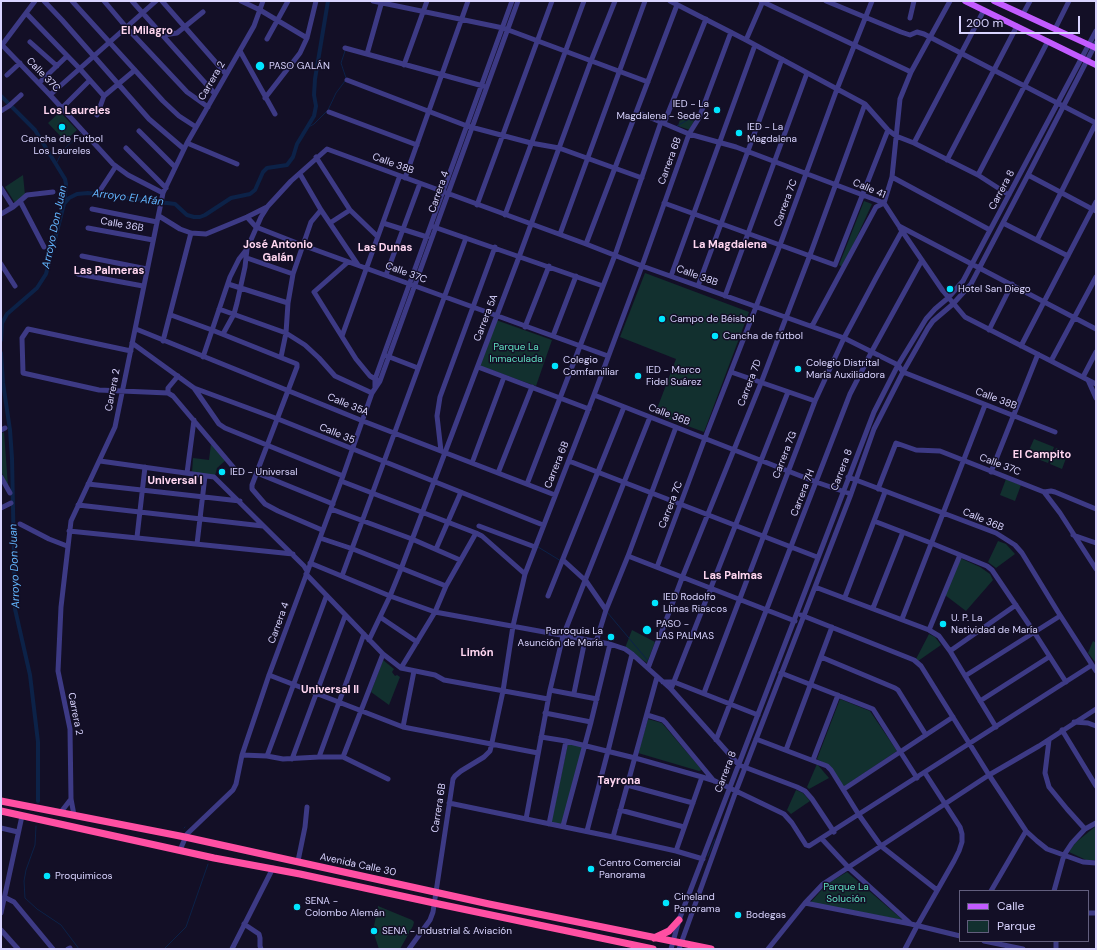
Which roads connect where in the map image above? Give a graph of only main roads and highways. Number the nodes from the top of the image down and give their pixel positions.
1 (965, 1) edge
2 (994, 1) edge
3 (1094, 46) edge
4 (1096, 65) edge
5 (1, 801) edge
6 (1, 811) edge
7 (680, 920) road end
8 (654, 938) junction
9 (680, 946) edge
10 (653, 949) edge
11 (711, 949) edge

1 - 4 main road
2 - 3 main road
5 - 8 highway, Avenida Calle 30
6 - 10 highway, Avenida Calle 30
7 - 8 highway
8 - 9 highway, Avenida Calle 30
9 - 11 highway, Avenida Calle 30

